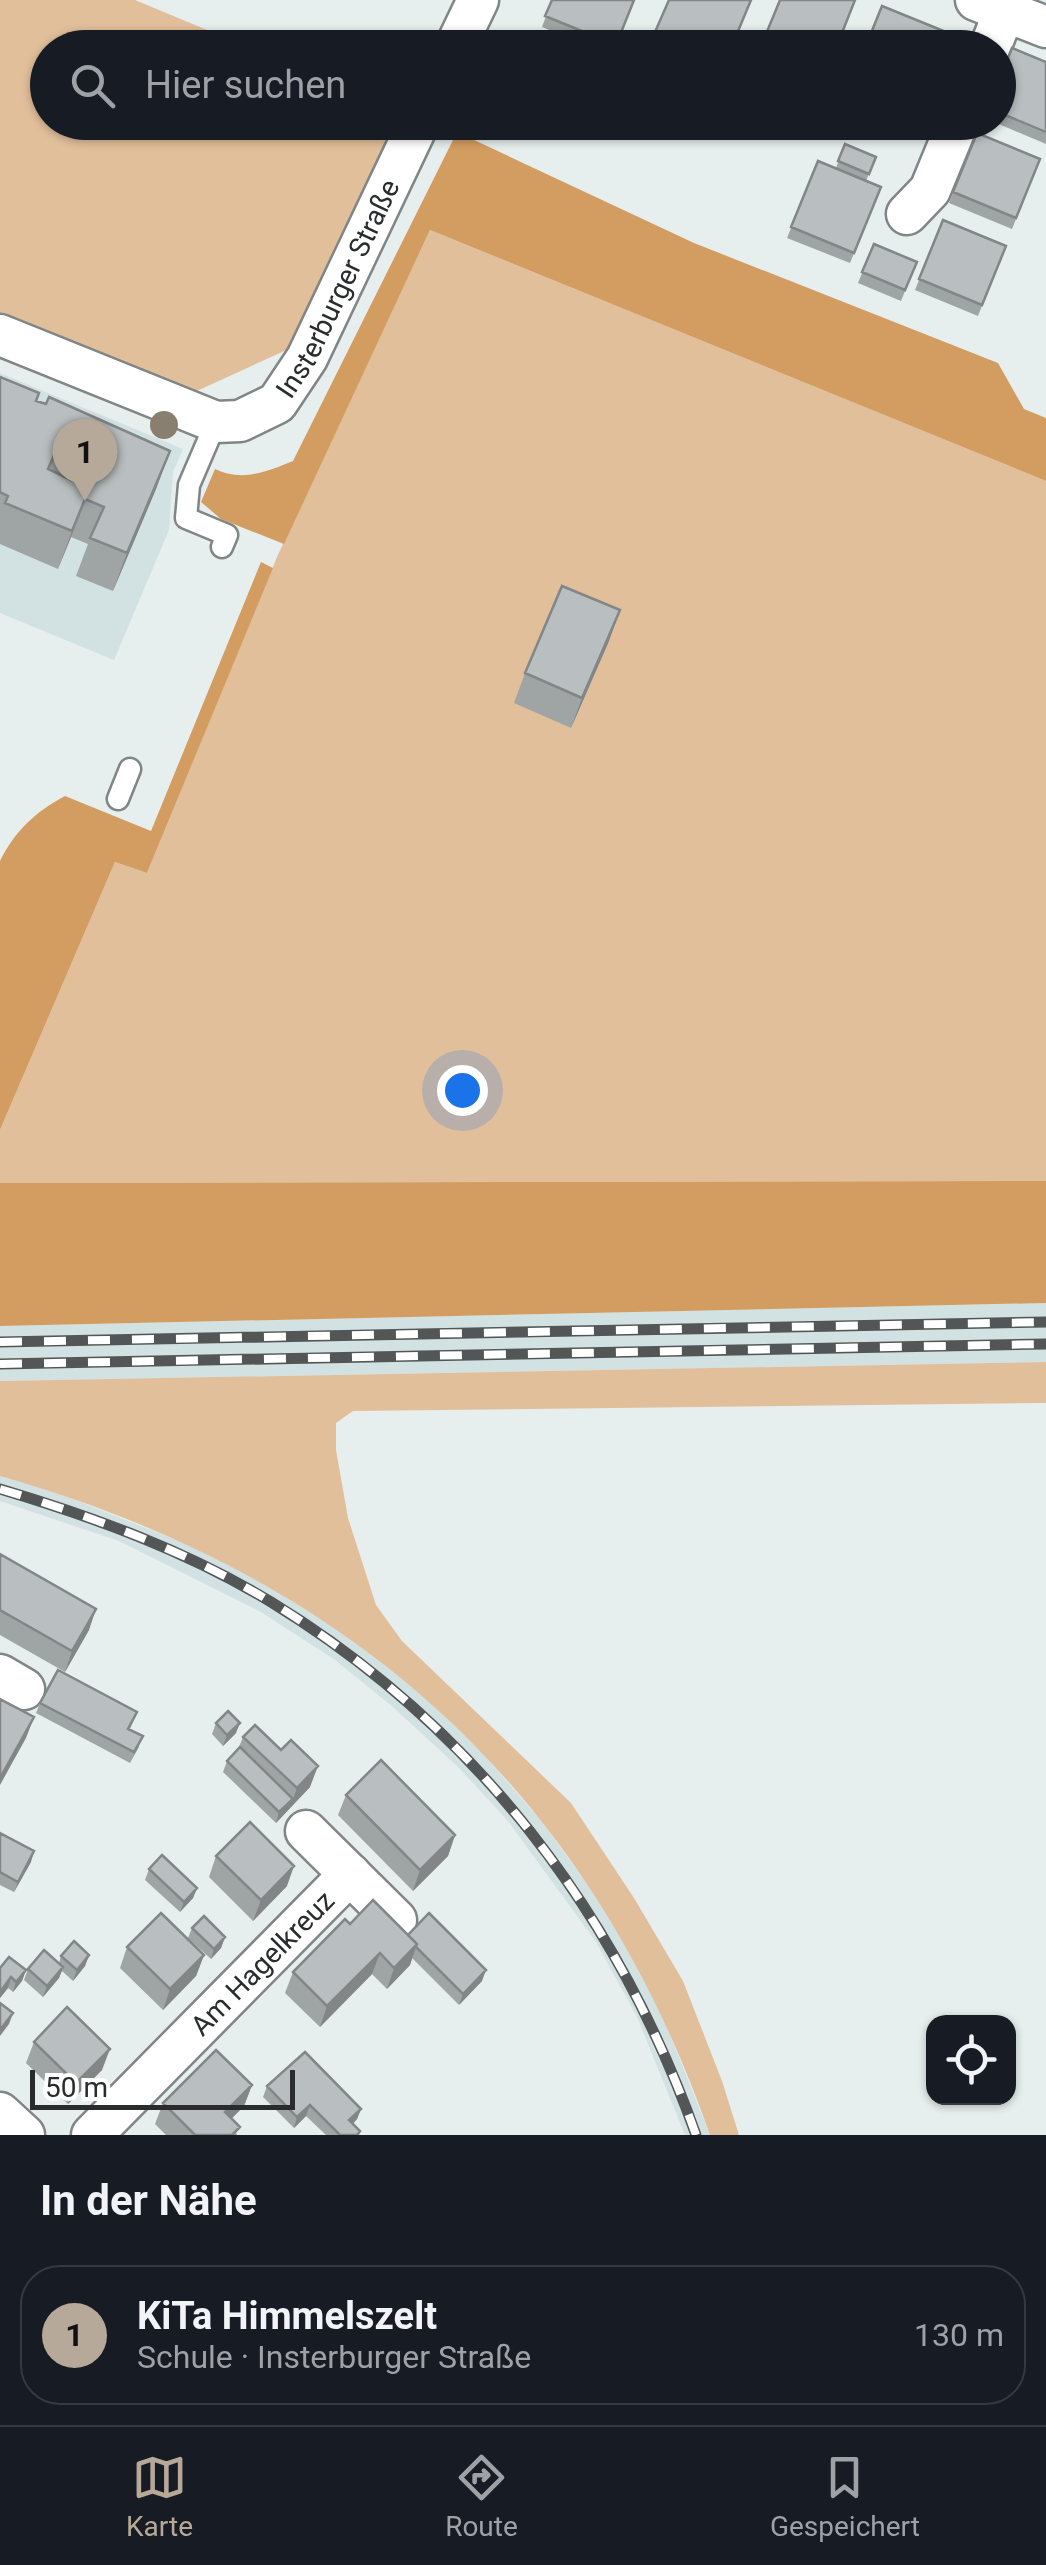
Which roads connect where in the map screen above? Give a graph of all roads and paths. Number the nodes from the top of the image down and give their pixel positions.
1 (478, 0) edge
2 (990, 20) edge
3 (1046, 27) edge
4 (464, 30) edge
5 (410, 140) edge
6 (951, 140) edge
7 (908, 214) dead end
8 (0, 335) edge
9 (216, 422) junction
10 (224, 541) dead end
11 (130, 770) dead end
12 (118, 799) dead end
13 (306, 1831) dead end
14 (350, 1874) junction
15 (396, 1920) edge
16 (0, 2113) edge
17 (24, 2135) edge
18 (92, 2135) edge

1 - 4 street
2 - 3 street
5 - 9 street, Insterburger Straße
6 - 7 street
8 - 9 street
9 - 10 lane
11 - 12 lane
13 - 14 street, Am Hagelkreuz
14 - 15 street, Am Hagelkreuz
14 - 18 street, Am Hagelkreuz
16 - 17 street

